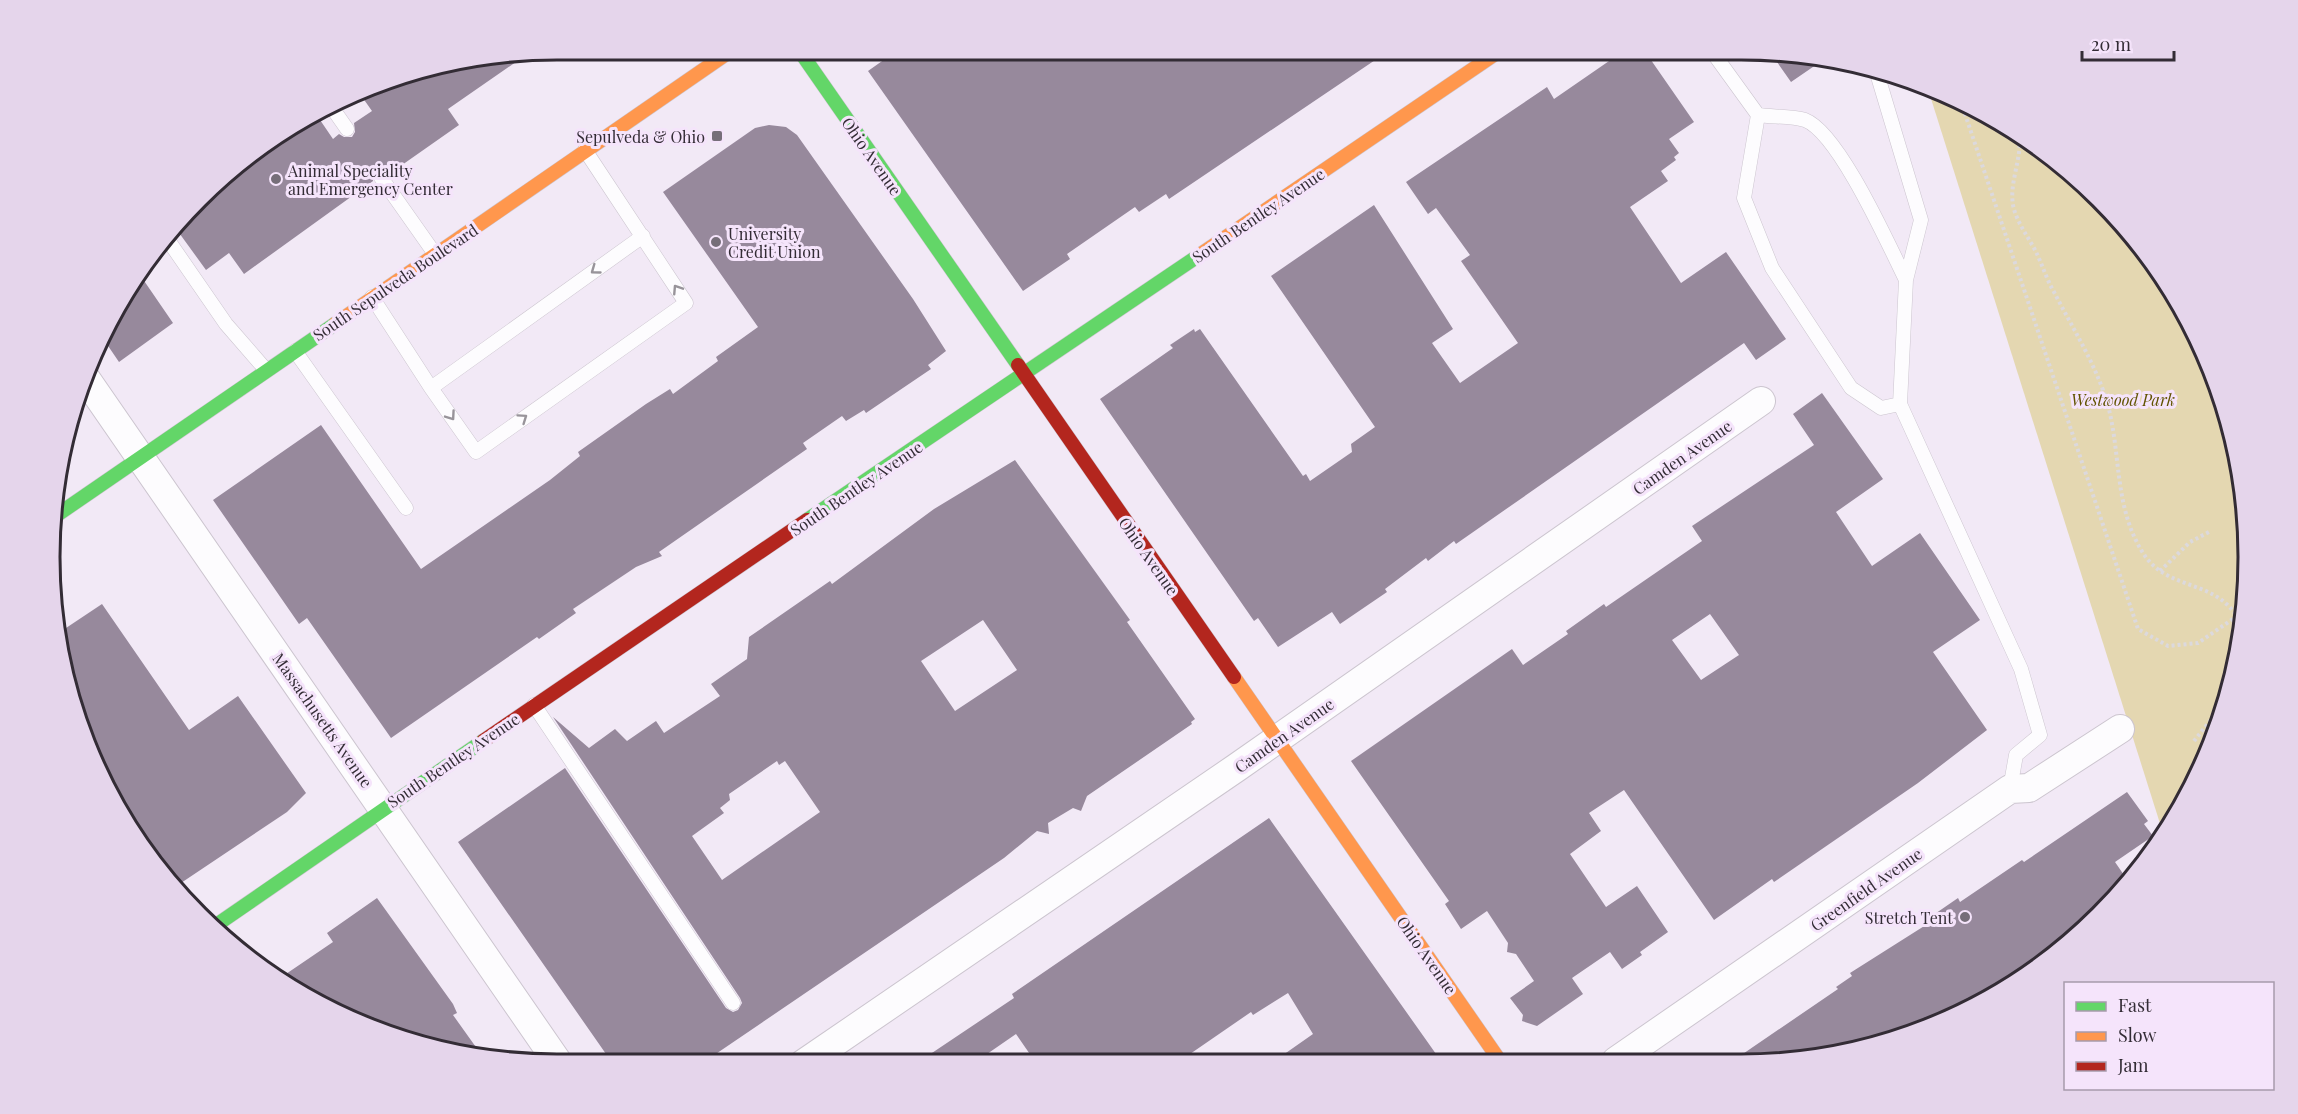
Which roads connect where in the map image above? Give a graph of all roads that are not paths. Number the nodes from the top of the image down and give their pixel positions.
1 (717, 60) edge
2 (806, 60) edge
3 (1486, 60) edge
4 (1718, 60) edge
5 (1879, 80) edge
6 (335, 112) edge
7 (1758, 115) junction
8 (347, 129) dead end
9 (585, 150) junction
10 (380, 176) dead end
11 (643, 236) junction
12 (171, 244) edge
13 (435, 254) junction
14 (1906, 280) junction
15 (372, 297) junction
16 (294, 350) junction
17 (266, 370) junction
18 (1024, 376) junction
19 (91, 385) edge
20 (431, 388) junction
21 (1761, 401) dead end
22 (1900, 404) junction
23 (141, 455) junction
24 (406, 508) dead end
25 (62, 511) edge
26 (534, 705) junction
27 (2120, 729) dead end
28 (1277, 739) junction
29 (2010, 789) junction
30 (383, 807) junction
31 (220, 922) edge
32 (733, 1004) dead end
33 (552, 1054) edge
34 (818, 1054) edge
35 (1495, 1054) edge
36 (1626, 1054) edge

1 - 9 street, South Sepulveda Boulevard
2 - 18 street, Ohio Avenue
3 - 18 street, South Bentley Avenue
4 - 7 lane
5 - 14 lane
6 - 8 lane
7 - 14 lane
7 - 22 lane
9 - 11 lane
9 - 13 street, South Sepulveda Boulevard
10 - 13 lane
11 -> 20 lane
20 -> 11 lane
12 - 17 lane
13 - 15 street, South Sepulveda Boulevard
14 - 22 lane
15 - 16 street, South Sepulveda Boulevard
15 - 20 lane
16 - 17 street, South Sepulveda Boulevard
16 - 24 lane
17 - 23 street, South Sepulveda Boulevard
18 - 26 street, South Bentley Avenue
18 - 28 street, Ohio Avenue
19 - 23 street, Massachusetts Avenue
21 - 28 street, Camden Avenue
22 - 29 lane
23 - 25 street, South Sepulveda Boulevard
23 - 30 street, Massachusetts Avenue
26 - 30 street, South Bentley Avenue
26 - 32 lane
27 - 29 street, Greenfield Avenue
28 - 34 street, Camden Avenue
28 - 35 street, Ohio Avenue
29 - 36 street, Greenfield Avenue
30 - 31 street, South Bentley Avenue
30 - 33 street, Massachusetts Avenue

